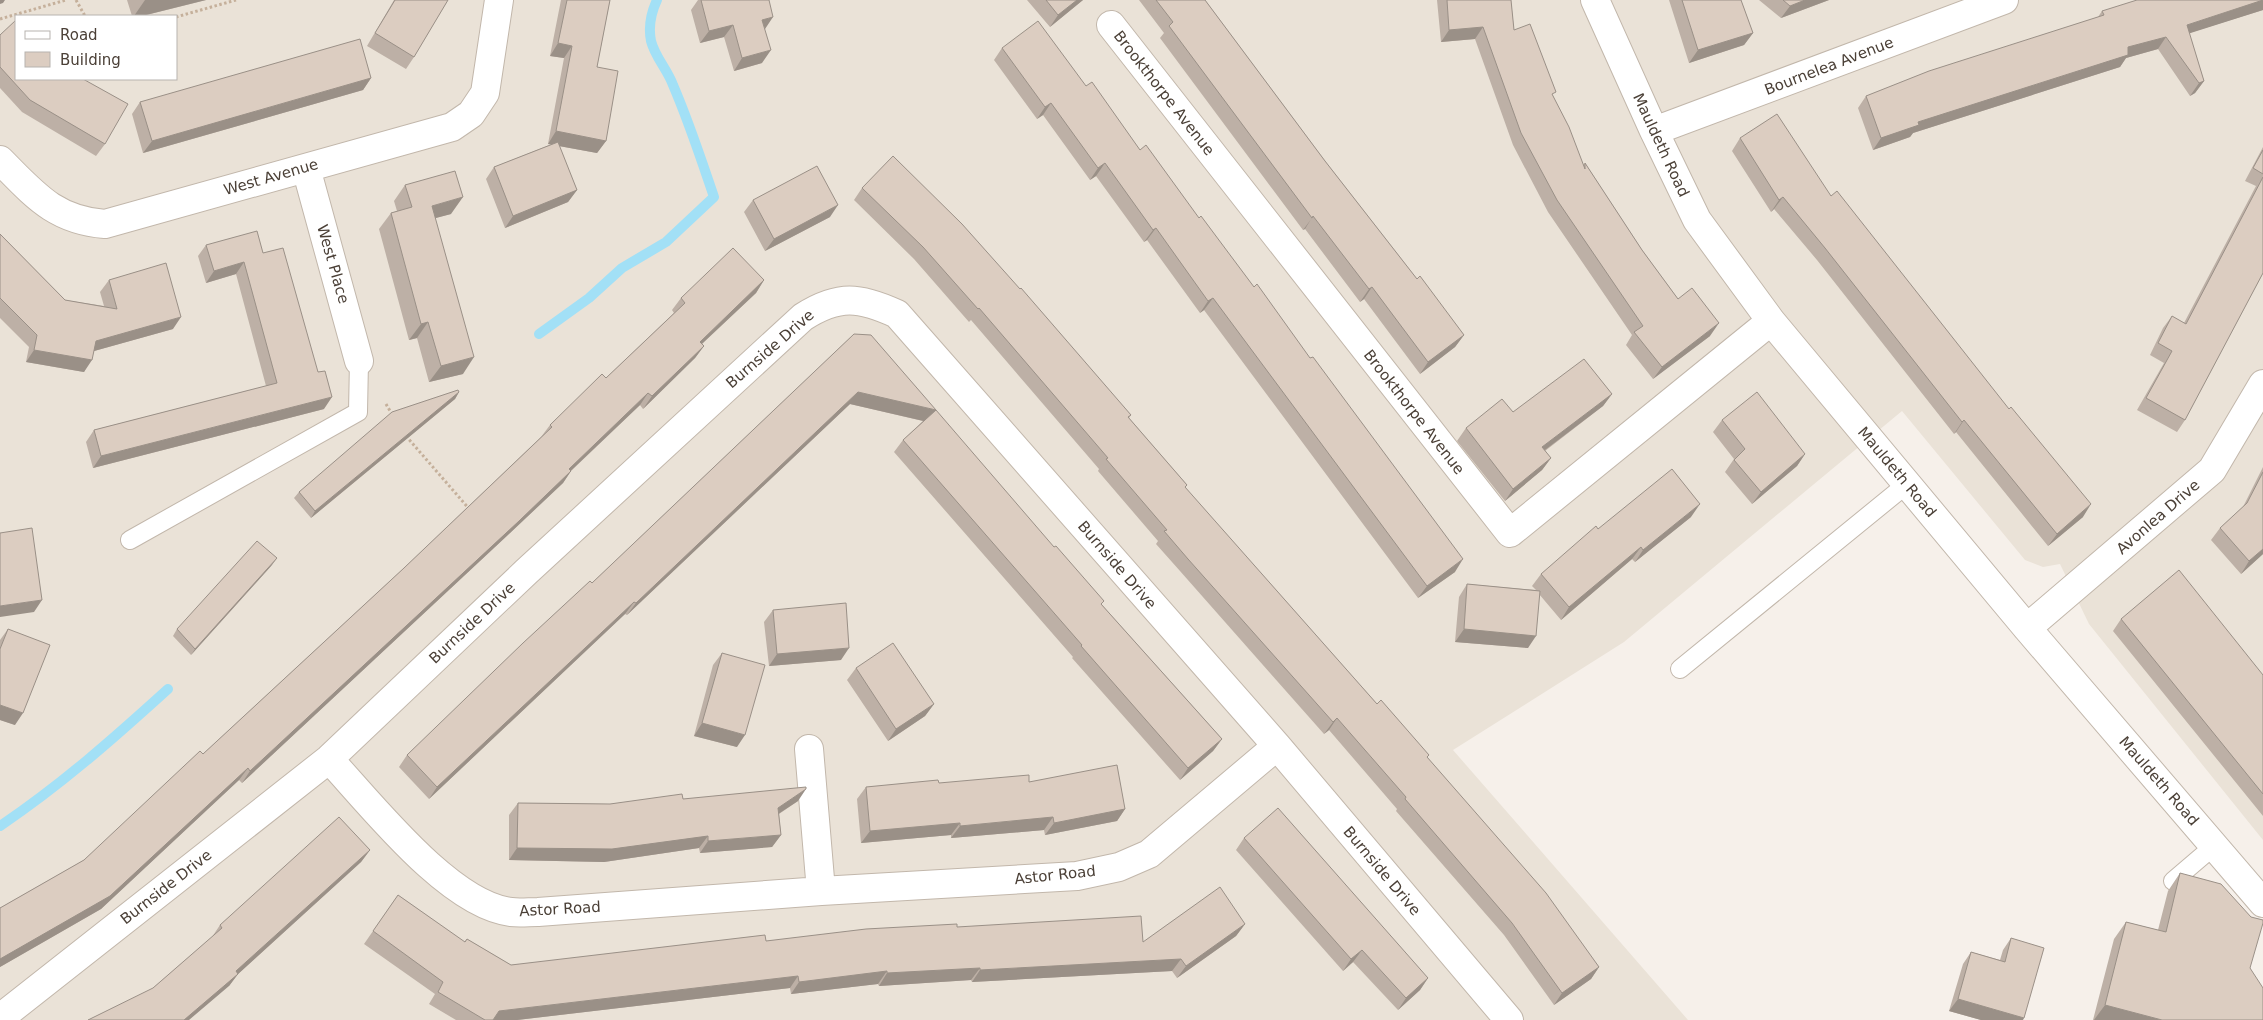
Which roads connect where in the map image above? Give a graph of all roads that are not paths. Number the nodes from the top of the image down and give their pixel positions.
1 (498, 0) edge
2 (1595, 0) edge
3 (2004, 0) edge
4 (1111, 25) dead end
5 (1654, 131) junction
6 (0, 160) edge
7 (306, 168) junction
8 (1772, 321) junction
9 (359, 361) joint
10 (2263, 384) edge
11 (1907, 484) junction
12 (130, 540) dead end
13 (2027, 628) junction
14 (1680, 669) dead end
15 (1277, 746) junction
16 (809, 749) dead end
17 (328, 759) junction
18 (2214, 846) junction
19 (2173, 881) dead end
20 (821, 891) junction
21 (2263, 902) edge
22 (0, 1018) edge
23 (1509, 1020) edge

1 - 7 street, West Avenue
2 - 5 street, Mauldeth Road
3 - 5 street, Bournelea Avenue
4 - 8 street, Brookthorpe Avenue
5 - 8 street, Mauldeth Road
6 - 7 street, West Avenue
7 - 9 street, West Place
8 - 11 street, Mauldeth Road
9 - 12 lane
10 - 13 street, Avonlea Drive
11 - 13 street, Mauldeth Road
11 - 14 lane
13 - 18 street, Mauldeth Road
15 - 17 street, Burnside Drive
15 - 20 street, Astor Road
15 - 23 street, Burnside Drive
16 - 20 street
17 - 20 street, Astor Road
17 - 22 street, Burnside Drive
18 - 19 lane
18 - 21 street, Mauldeth Road

